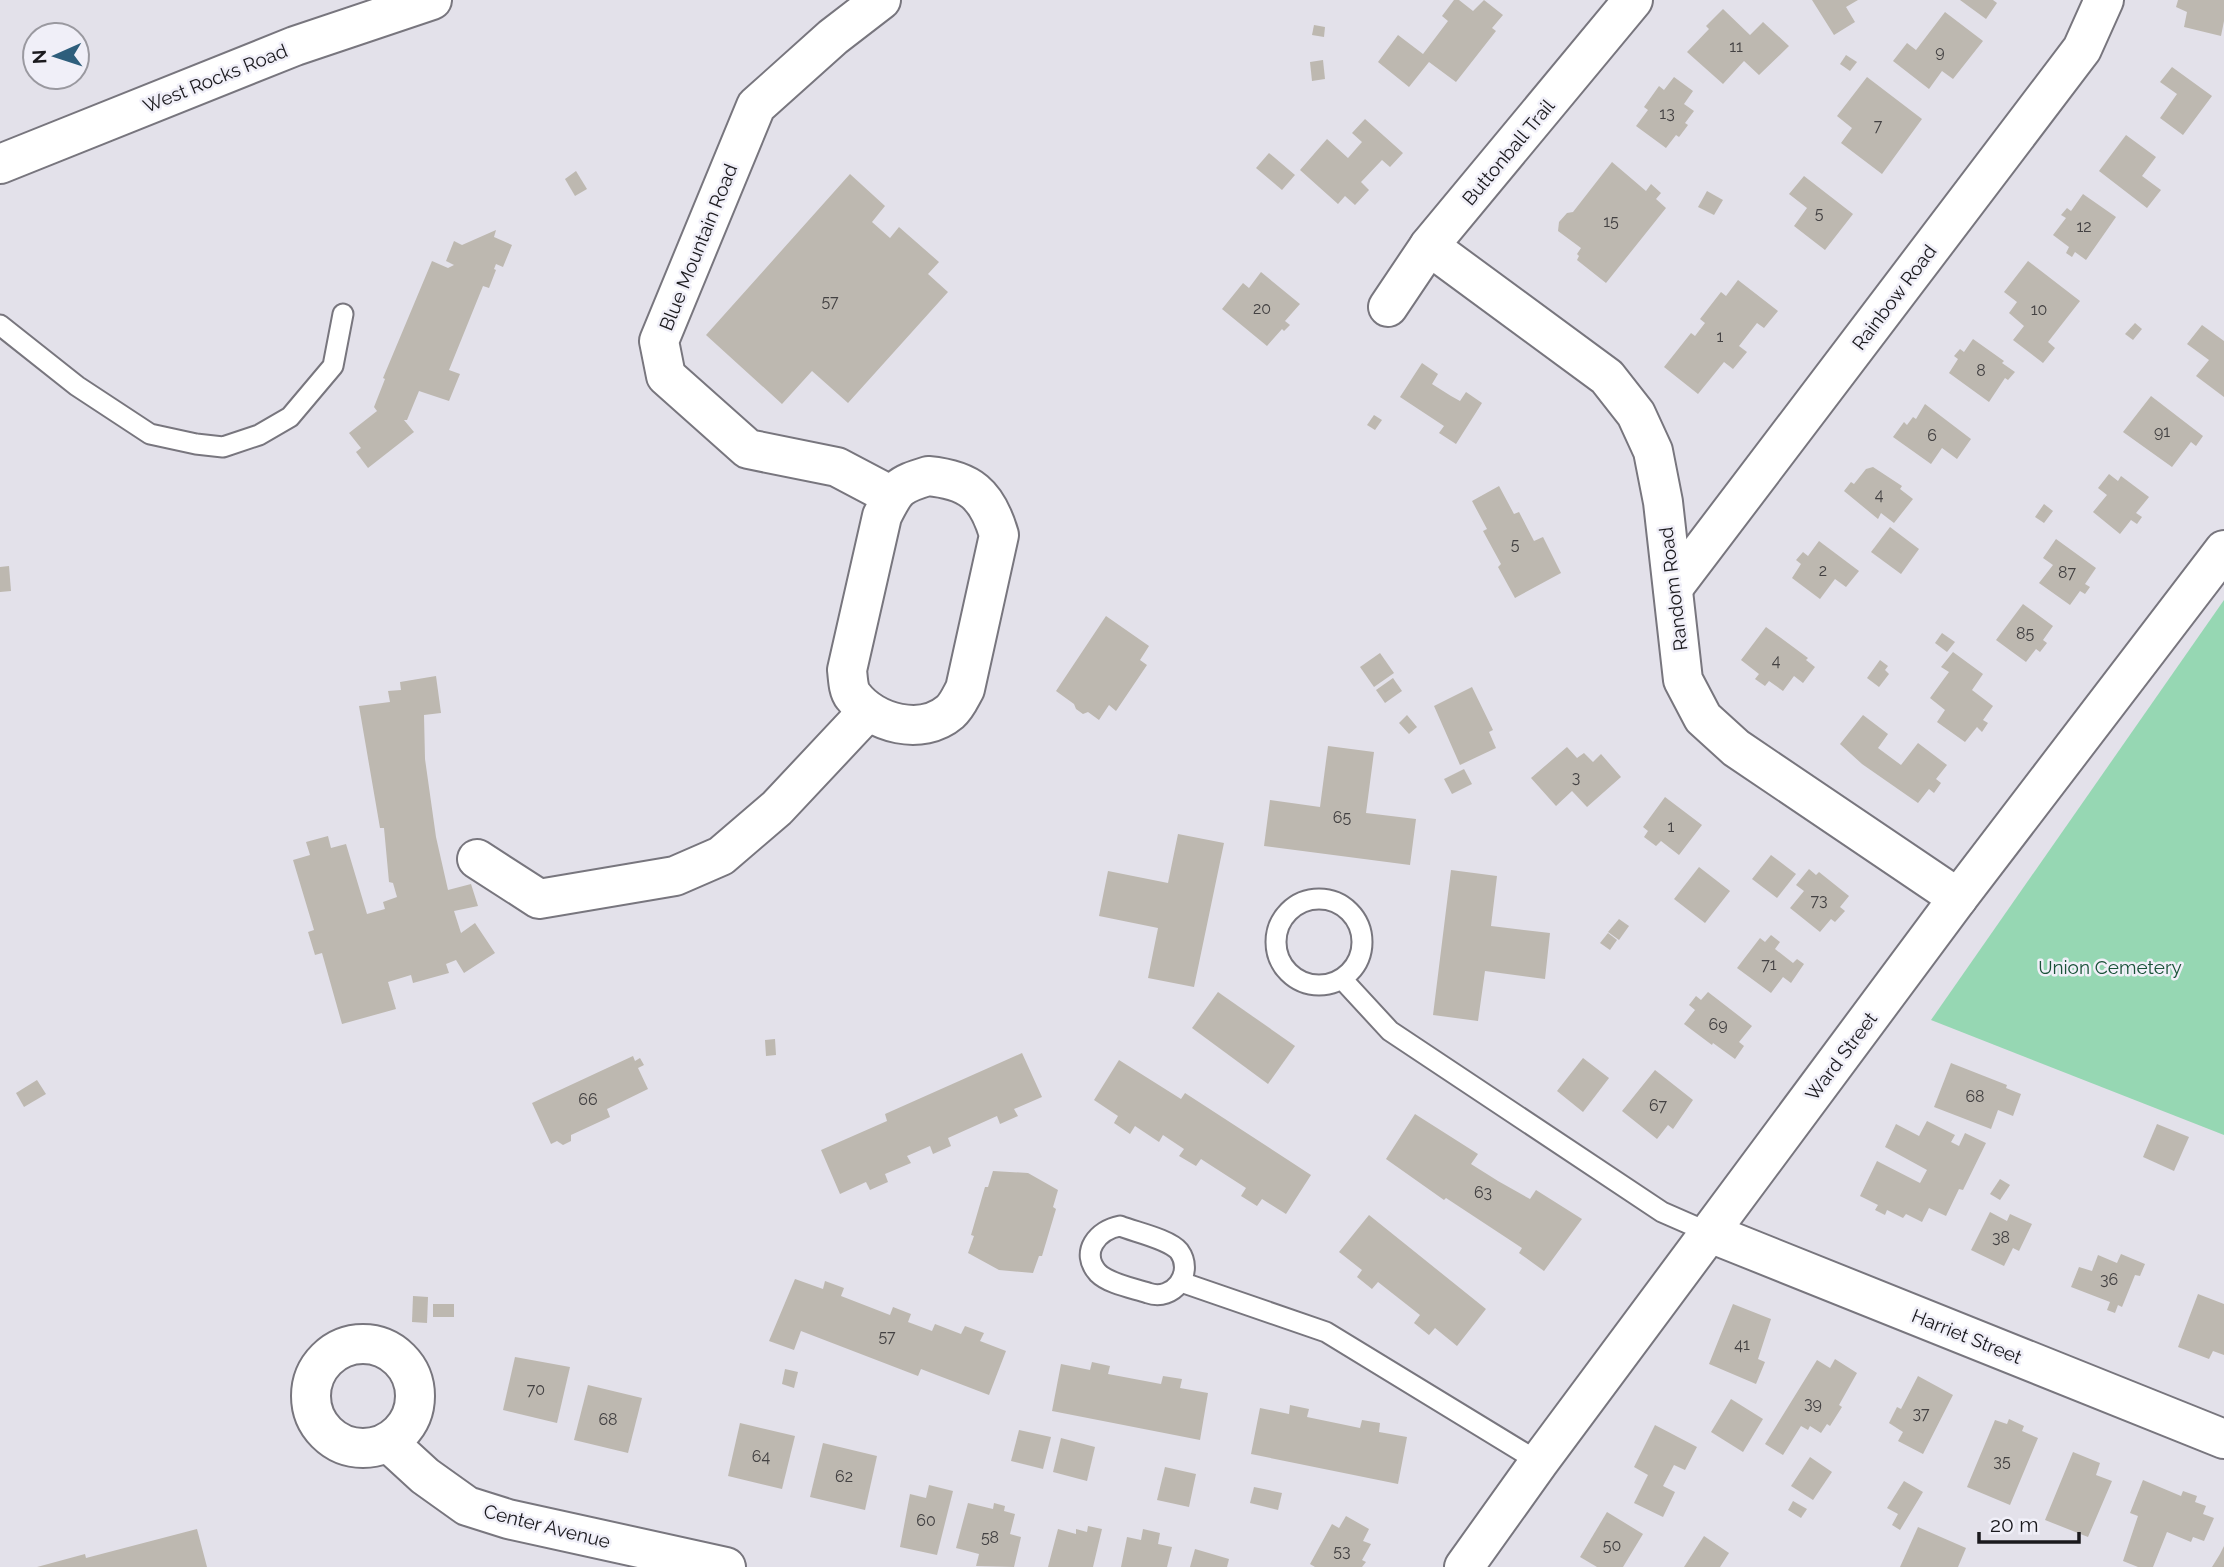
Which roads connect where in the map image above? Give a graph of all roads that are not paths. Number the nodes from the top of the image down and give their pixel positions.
1 (432, 0) edge
2 (881, 0) edge
3 (1633, 0) edge
4 (2104, 0) edge
5 (0, 164) edge
6 (1429, 246) junction
7 (1388, 307) dead end
8 (344, 314) dead end
9 (0, 325) edge
10 (892, 496) junction
11 (2224, 550) edge
12 (1673, 588) junction
13 (867, 711) junction
14 (477, 859) dead end
15 (1958, 898) junction
16 (1342, 979) junction
17 (1710, 1233) junction
18 (1181, 1282) junction
19 (2224, 1439) edge
20 (389, 1443) dead end
21 (1538, 1462) junction
22 (726, 1567) edge
23 (1464, 1567) edge

1 - 5 street, West Rocks Road
2 - 10 street, Blue Mountain Road
3 - 6 street, Buttonball Trail
4 - 12 street, Rainbow Road
6 - 7 street, Buttonball Trail
6 - 12 street, Random Road
8 - 9 lane
10 - 13 street
10 - 13 street
11 - 15 street, Ward Street
12 - 15 street, Random Road
13 - 14 street
15 - 17 street, Ward Street
16 - 16 lane
16 - 17 lane
17 - 19 street, Harriet Street
17 - 21 street, Ward Street
18 - 18 lane
18 - 21 lane
20 - 22 street, Center Avenue
21 - 23 street, Ward Street

